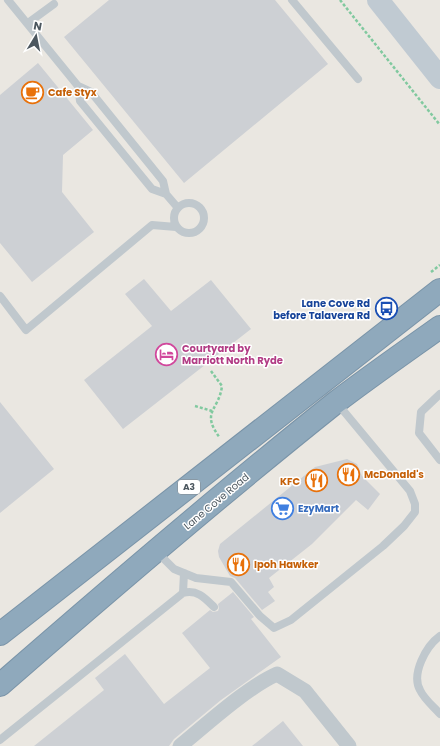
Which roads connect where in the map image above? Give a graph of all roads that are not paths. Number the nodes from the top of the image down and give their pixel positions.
1 (8, 0) edge
2 (292, 0) edge
3 (378, 0) edge
4 (54, 4) dead end
5 (28, 23) junction
6 (440, 78) edge
7 (358, 79) dead end
8 (78, 86) junction
9 (166, 194) junction
10 (178, 208) junction
11 (176, 227) junction
12 (440, 290) edge
13 (0, 296) edge
14 (440, 327) edge
15 (440, 394) edge
16 (337, 402) junction
17 (440, 460) edge
18 (156, 551) junction
19 (184, 573) junction
20 (183, 593) junction
21 (214, 607) dead end
22 (0, 634) edge
23 (440, 636) edge
24 (0, 685) edge
25 (440, 714) edge
26 (0, 740) edge
27 (180, 746) edge
28 (349, 746) edge

1 - 5 lane
2 - 7 lane
3 - 6 main road
4 - 5 lane
5 - 8 lane
8 - 9 lane
8 - 9 lane
9 - 10 lane
10 - 11 lane
10 - 11 lane
11 - 13 lane
12 - 22 highway, A3
14 - 16 highway, Lane Cove Road
15 - 17 lane
16 - 18 highway, Lane Cove Road
16 - 19 lane
18 - 19 lane
18 - 24 highway, Lane Cove Road
19 - 20 lane
20 - 21 lane
20 - 26 lane
23 - 25 lane
27 - 28 street

